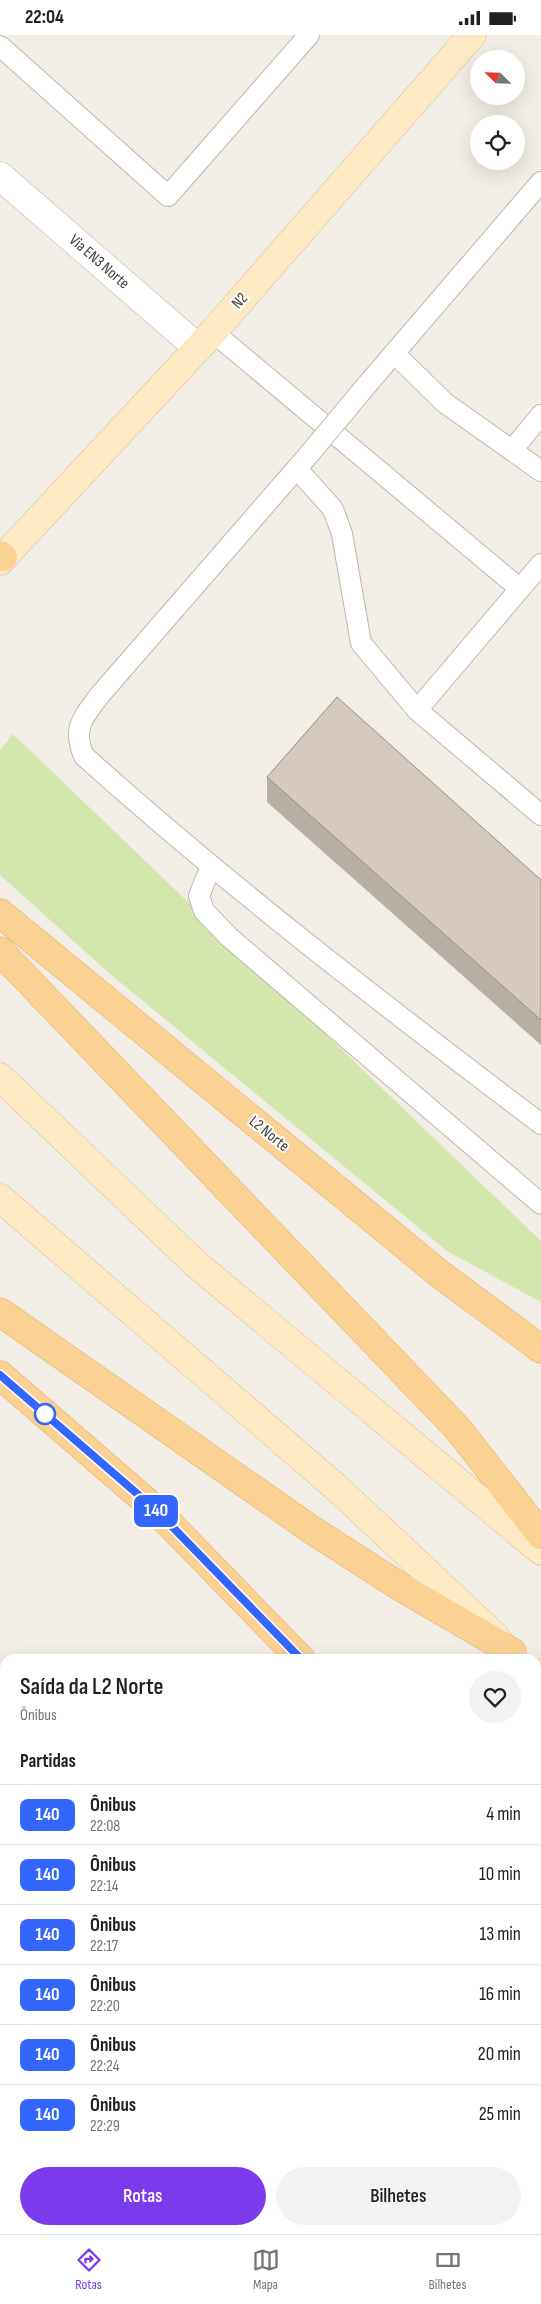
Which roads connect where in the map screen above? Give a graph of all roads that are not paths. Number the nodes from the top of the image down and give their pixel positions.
1 (309, 35) edge
2 (472, 35) edge
3 (0, 46) edge
4 (0, 176) edge
5 (541, 181) edge
6 (206, 340) junction
7 (394, 353) junction
8 (541, 415) edge
9 (512, 450) junction
10 (297, 469) junction
11 (541, 471) edge
12 (1, 558) edge
13 (541, 563) edge
14 (519, 588) junction
15 (417, 709) junction
16 (541, 815) edge
17 (212, 866) junction
18 (0, 913) edge
19 (0, 951) edge
20 (0, 1077) edge
21 (541, 1124) edge
22 (0, 1198) edge
23 (541, 1204) edge
24 (0, 1312) edge
25 (541, 1349) edge
26 (0, 1375) edge
27 (541, 1535) edge
28 (541, 1551) edge
29 (297, 1654) edge
30 (514, 1654) edge
31 (515, 1654) edge

1 - 3 lane
2 - 6 main road, N2
4 - 6 street, Via EN3 Norte
5 - 7 lane
6 - 12 main road, N2
6 - 14 lane
7 - 9 lane
7 - 10 lane, bridge
8 - 9 lane
9 - 11 lane
10 - 15 lane
10 - 17 lane
13 - 14 lane
14 - 15 lane
15 - 16 lane
17 - 21 lane
17 - 23 lane
18 - 25 main road, L2 Norte
19 - 27 main road
20 - 28 main road
22 - 31 main road
24 - 30 main road
26 - 29 main road

